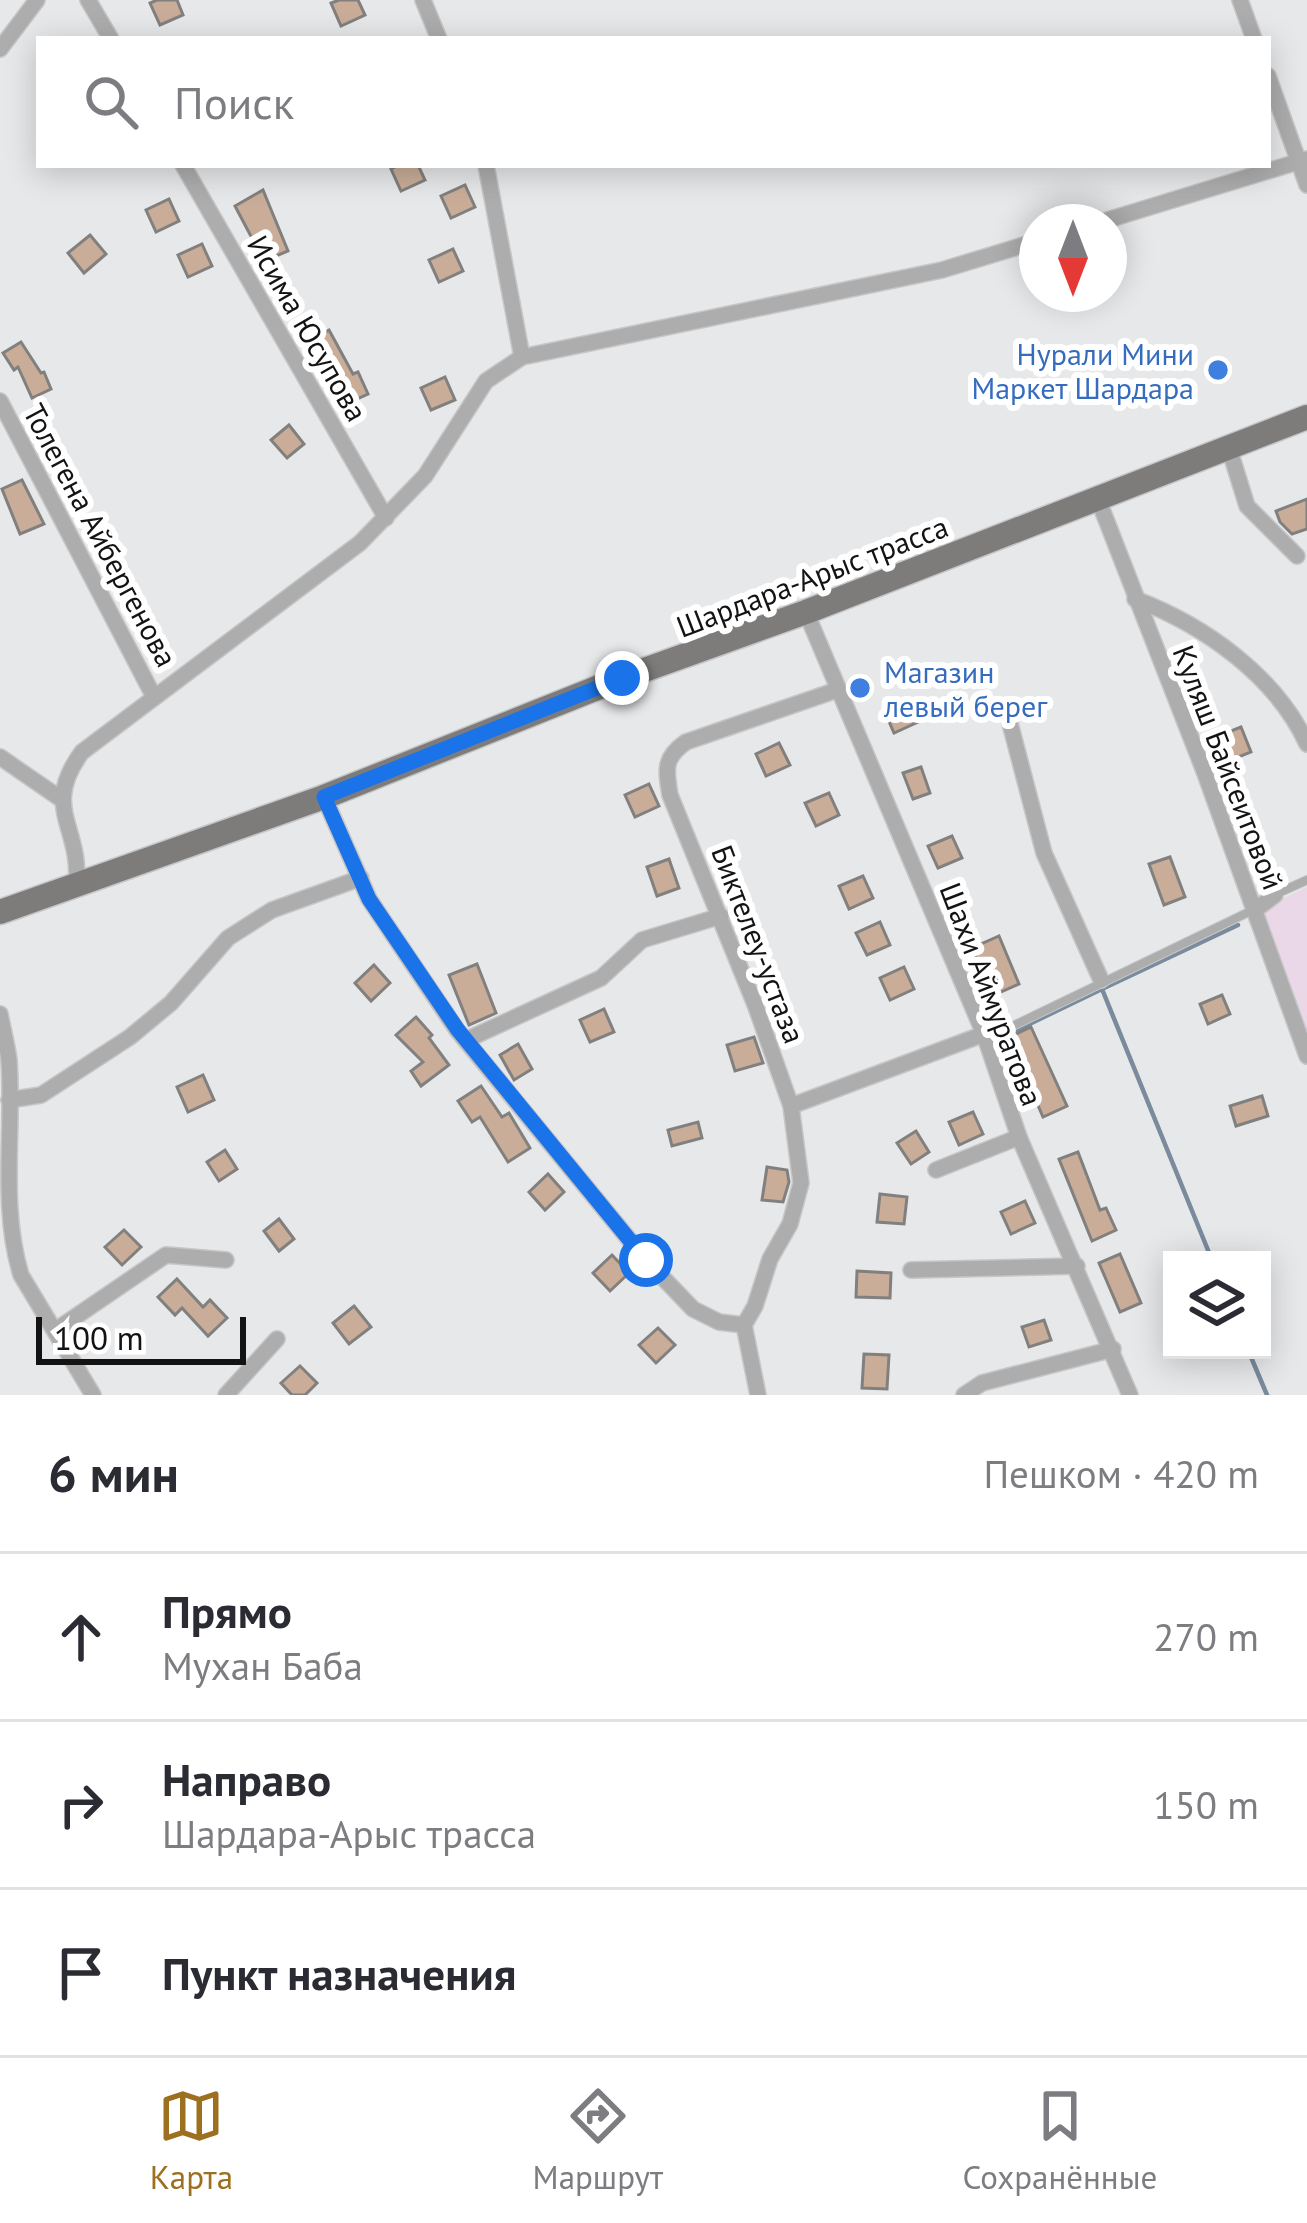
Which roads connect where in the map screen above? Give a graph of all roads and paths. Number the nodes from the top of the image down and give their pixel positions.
1 (37, 0) edge
2 (88, 0) edge
3 (423, 0) edge
4 (1240, 0) edge
5 (109, 36) edge
6 (438, 36) edge
7 (1253, 36) edge
8 (0, 49) edge
9 (1271, 83) edge
10 (1304, 160) edge
11 (185, 168) edge
12 (487, 168) edge
13 (1307, 185) edge
14 (1127, 214) edge
15 (1019, 246) edge
16 (522, 356) junction
17 (0, 401) edge
18 (1307, 417) edge
19 (1229, 448) junction
20 (1098, 499) junction
21 (386, 518) junction
22 (1297, 556) dead end
23 (1135, 599) junction
24 (806, 612) junction
25 (837, 690) junction
26 (154, 695) junction
27 (1007, 712) dead end
28 (1307, 744) edge
29 (0, 757) edge
30 (324, 797) junction
31 (61, 799) junction
32 (361, 878) junction
33 (1307, 880) edge
34 (76, 887) junction
35 (1275, 895) joint
36 (1255, 910) junction
37 (0, 912) edge
38 (721, 916) junction
39 (1102, 980) junction
40 (0, 1014) edge
41 (985, 1036) junction
42 (466, 1040) junction
43 (1307, 1056) edge
44 (9, 1100) junction
45 (791, 1106) junction
46 (1019, 1137) junction
47 (935, 1169) dead end
48 (226, 1261) dead end
49 (1077, 1266) junction
50 (911, 1270) dead end
51 (744, 1325) junction
52 (56, 1330) junction
53 (277, 1339) dead end
54 (1113, 1349) junction
55 (93, 1395) edge
56 (226, 1395) edge
57 (758, 1395) edge
58 (964, 1395) edge
59 (1130, 1395) edge

1 - 8 street
2 - 5 street
3 - 6 street
4 - 7 street
9 - 10 street
10 - 13 street
10 - 14 street
11 - 21 street, Исима Юсупова
12 - 16 street
15 - 16 street
16 - 21 street
17 - 26 street, Толегена Айбергенова
18 - 19 main road, Шардара-Арыс трасса
19 - 20 main road, Шардара-Арыс трасса
19 - 22 street
20 - 23 street, Куляш Байсеитовой
20 - 24 main road, Шардара-Арыс трасса
21 - 26 street
23 - 28 street
23 - 36 street, Куляш Байсеитовой
24 - 25 street, Шахи Аймуратова
24 - 30 main road, Шардара-Арыс трасса
25 - 38 street, Биктелеу-устаза
25 - 41 street, Шахи Аймуратова
26 - 31 street
27 - 39 street
29 - 31 street
30 - 32 street
30 - 34 main road, Шардара-Арыс трасса
31 - 34 street
32 - 42 street
32 - 44 street
33 - 35 lane
34 - 37 main road, Шардара-Арыс трасса
35 - 36 street
36 - 39 lane
36 - 43 street, Куляш Байсеитовой
38 - 42 street
38 - 45 street, Биктелеу-устаза
39 - 41 lane
40 - 44 street
41 - 45 street
41 - 46 street, Шахи Аймуратова
42 - 51 street
44 - 52 street
45 - 51 street, Биктелеу-устаза
46 - 47 street
46 - 49 street, Шахи Аймуратова
48 - 52 street
49 - 50 street
49 - 54 street, Шахи Аймуратова
51 - 57 street
52 - 55 street
53 - 56 street
54 - 58 street
54 - 59 street, Шахи Аймуратова

